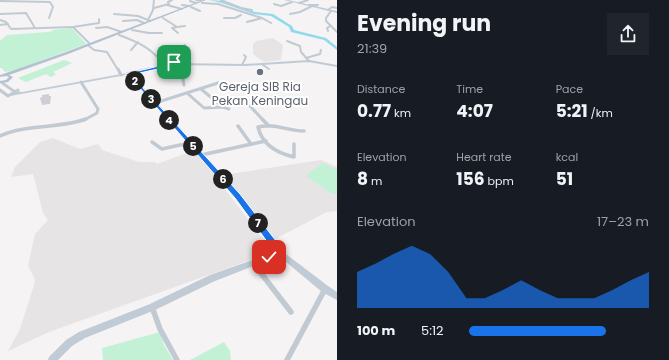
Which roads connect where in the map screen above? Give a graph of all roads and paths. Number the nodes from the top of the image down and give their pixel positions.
1 (42, 0) edge
2 (154, 0) edge
3 (172, 0) edge
4 (221, 0) edge
5 (285, 0) edge
6 (308, 0) edge
7 (0, 1) edge
8 (190, 1) edge
9 (201, 1) edge
10 (38, 2) junction
11 (292, 2) junction
12 (299, 3) junction
13 (274, 4) dead end
14 (166, 5) junction
15 (307, 5) junction
16 (318, 5) dead end
17 (190, 6) junction
18 (312, 6) junction
19 (182, 7) junction
20 (154, 8) junction
21 (337, 8) edge
22 (233, 10) junction
23 (252, 10) dead end
24 (325, 10) junction
25 (200, 11) dead end
26 (331, 11) junction
27 (337, 12) edge
28 (0, 14) edge
29 (114, 14) dead end
30 (290, 14) dead end
31 (236, 17) junction
32 (49, 18) dead end
33 (163, 18) junction
34 (224, 18) dead end
35 (262, 18) junction
36 (100, 19) dead end
37 (0, 20) edge
38 (123, 20) dead end
39 (234, 20) dead end
40 (149, 21) junction
41 (247, 22) dead end
42 (144, 23) junction
43 (271, 23) dead end
44 (8, 24) junction
45 (0, 25) edge
46 (185, 26) dead end
47 (330, 26) junction
48 (73, 27) junction
49 (177, 27) junction
50 (35, 28) junction
51 (96, 28) dead end
52 (132, 30) junction
53 (328, 31) dead end
54 (337, 32) edge
55 (162, 33) dead end
56 (178, 33) dead end
57 (120, 34) junction
58 (287, 41) dead end
59 (138, 42) junction
60 (90, 45) junction
61 (185, 45) dead end
62 (133, 50) dead end
63 (321, 50) dead end
64 (244, 55) dead end
65 (306, 58) junction
66 (309, 61) junction
67 (174, 64) junction
68 (180, 64) junction
69 (242, 65) junction
70 (256, 65) junction
71 (263, 65) junction
72 (336, 65) edge
73 (164, 67) junction
74 (269, 68) dead end
75 (258, 69) dead end
76 (127, 74) junction
77 (5, 75) junction
78 (120, 75) junction
79 (0, 76) edge
80 (164, 77) dead end
81 (10, 78) junction
82 (1, 82) edge
83 (81, 82) junction
84 (218, 83) dead end
85 (184, 85) dead end
86 (201, 89) junction
87 (1, 91) edge
88 (16, 91) junction
89 (31, 91) junction
90 (9, 93) junction
91 (22, 93) junction
92 (187, 93) junction
93 (238, 102) dead end
94 (218, 103) dead end
95 (155, 104) junction
96 (229, 109) dead end
97 (268, 125) junction
98 (238, 126) dead end
99 (304, 131) dead end
100 (0, 136) edge
101 (266, 141) junction
102 (152, 142) dead end
103 (191, 144) junction
104 (251, 144) junction
105 (294, 144) dead end
106 (201, 155) junction
107 (280, 253) junction
108 (253, 263) junction
109 (324, 289) junction
110 (337, 296) edge
111 (152, 307) junction
112 (291, 312) dead end
113 (52, 360) edge
114 (177, 360) edge
115 (287, 360) edge

1 - 10 street
2 - 20 street
3 - 14 street
4 - 23 street
5 - 11 street
6 - 12 street
7 - 10 street
8 - 9 street
9 - 17 main road
9 - 22 street
10 - 32 street
11 - 12 street
11 - 13 street
12 - 15 street
14 - 19 street
14 - 20 street
15 - 16 street
15 - 18 street
17 - 19 main road
17 - 25 street
17 - 33 main road
18 - 24 street
18 - 30 street
19 - 40 main road
20 - 40 street
21 - 24 street
22 - 31 street
22 - 35 street
24 - 26 street
26 - 27 street
26 - 47 street
28 - 50 street
29 - 40 street
31 - 34 street
31 - 39 street
33 - 49 street
33 - 52 main road
35 - 41 street
35 - 43 street
36 - 48 street
37 - 44 street
38 - 42 street
40 - 42 main road
42 - 57 main road
44 - 45 street
44 - 50 street
46 - 49 street
47 - 53 street
47 - 54 street
48 - 50 street
48 - 60 street
49 - 56 street
51 - 57 street
52 - 55 street
52 - 57 main road
57 - 59 street
57 - 60 main road
58 - 65 street
59 - 62 street
59 - 73 street
60 - 77 main road
60 - 78 street
60 - 81 main road
61 - 67 street
63 - 65 street
64 - 69 street
65 - 66 street
66 - 71 street
66 - 72 street
67 - 68 street
67 - 73 street
68 - 69 street
68 - 85 street
69 - 70 street
70 - 71 street
70 - 75 street
71 - 74 street
73 - 76 street
73 - 80 street
76 - 78 street
76 - 95 street
77 - 79 main road
77 - 81 main road
78 - 83 street
81 - 82 main road
81 - 88 street
82 - 90 street
83 - 89 street
83 - 100 street
84 - 86 street
86 - 92 street
86 - 94 street
87 - 90 street
87 - 90 street
88 - 89 street
88 - 90 street
88 - 91 street
89 - 91 street
90 - 91 street
92 - 95 street
92 - 96 street
93 - 97 street
95 - 103 street
97 - 99 street
97 - 101 street
98 - 104 street
101 - 104 street
101 - 105 street
102 - 103 street
103 - 106 street
104 - 106 street
106 - 107 street
107 - 108 street
107 - 109 street
108 - 111 street
108 - 112 street
109 - 110 street
109 - 115 street
111 - 113 street
111 - 114 street

